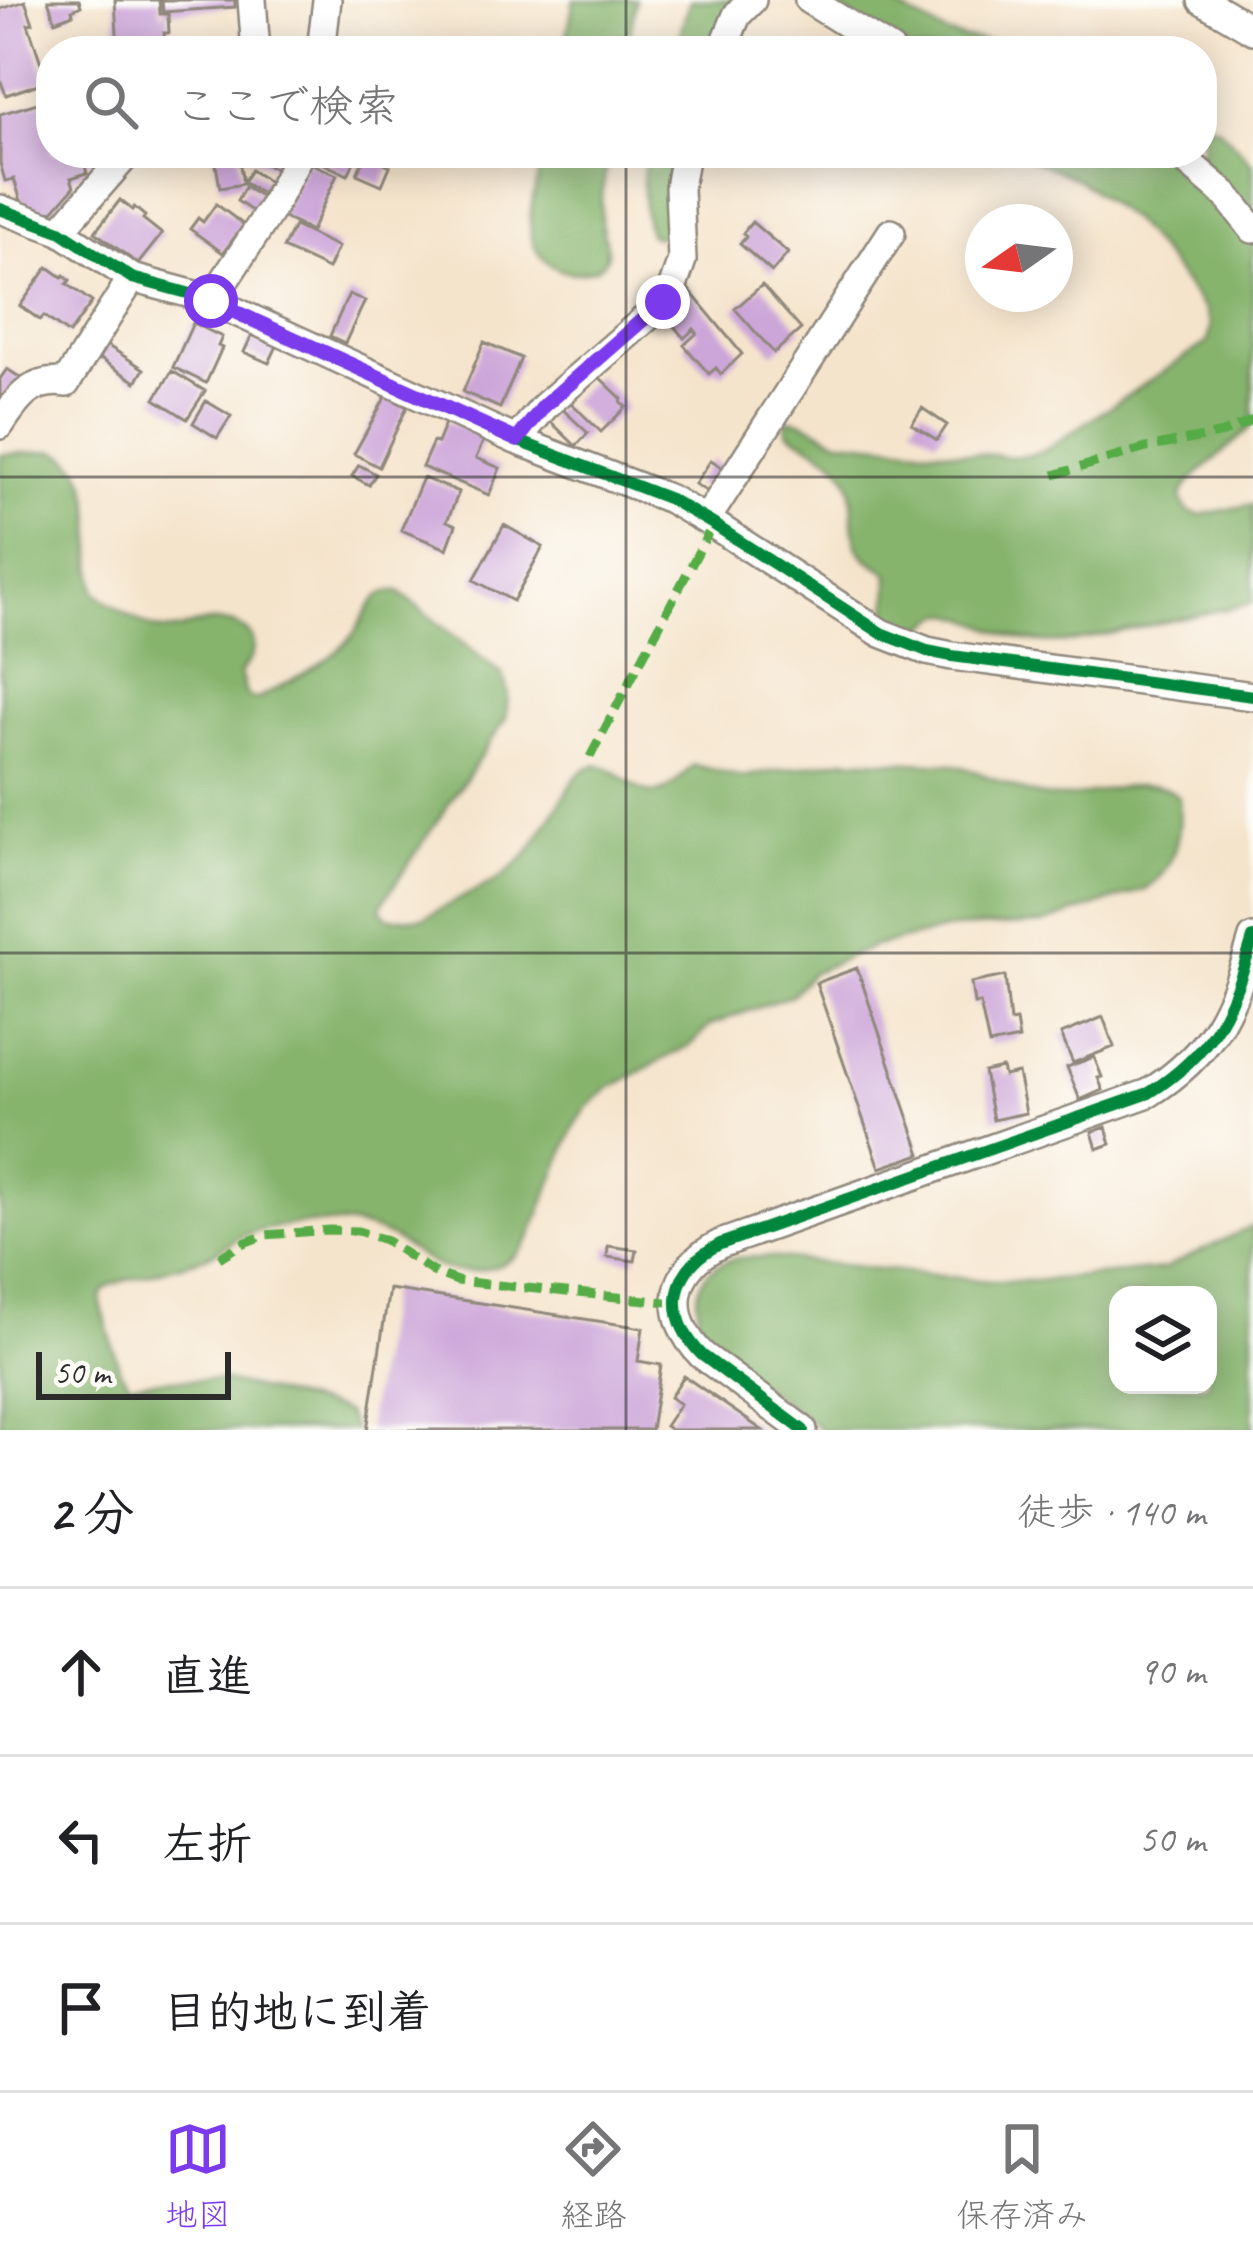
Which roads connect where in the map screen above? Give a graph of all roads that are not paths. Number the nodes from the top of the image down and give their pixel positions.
1 (252, 0) edge
2 (327, 0) edge
3 (752, 0) edge
4 (809, 0) edge
5 (1202, 0) edge
6 (1253, 30) edge
7 (255, 36) edge
8 (323, 36) edge
9 (728, 36) edge
10 (867, 36) edge
11 (115, 168) edge
12 (292, 168) edge
13 (682, 168) edge
14 (1194, 168) edge
15 (0, 208) edge
16 (1253, 230) edge
17 (60, 232) junction
18 (891, 233) dead end
19 (132, 278) junction
20 (211, 301) junction
21 (0, 425) edge
22 (517, 440) junction
23 (706, 520) junction
24 (1253, 696) edge
25 (1253, 938) edge
26 (803, 1430) edge

1 - 7 street
2 - 8 street
3 - 9 street
4 - 10 street
5 - 6 street
11 - 17 street
12 - 20 street
13 - 22 street
14 - 16 street
15 - 17 street
17 - 19 street
18 - 23 street
19 - 20 street
19 - 21 street
20 - 22 street
22 - 23 street
23 - 24 street
25 - 26 street

